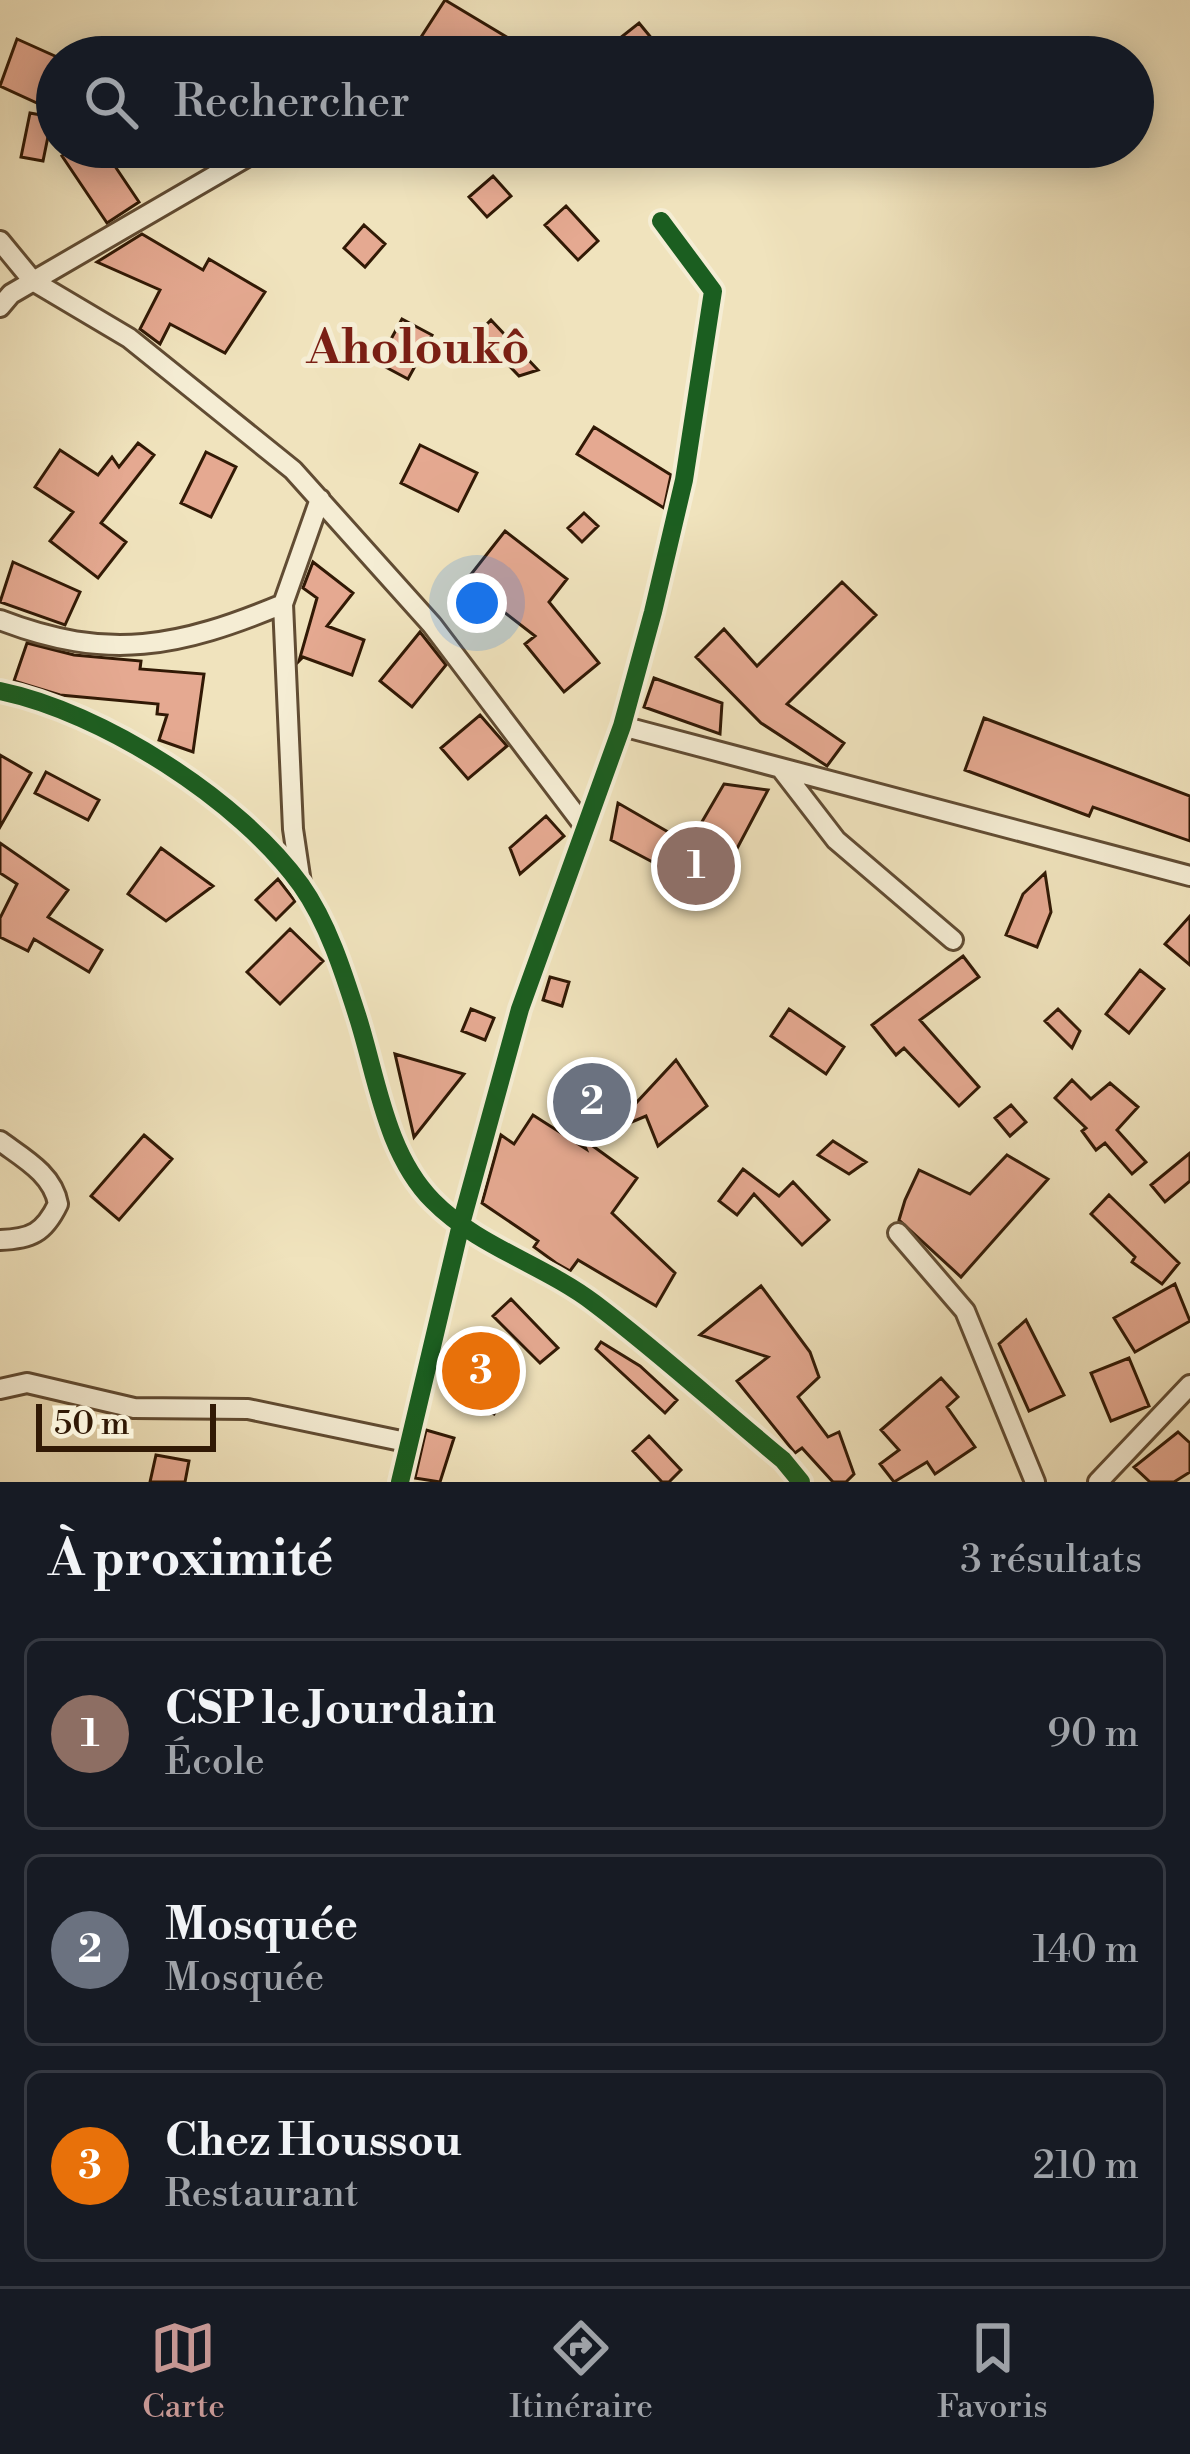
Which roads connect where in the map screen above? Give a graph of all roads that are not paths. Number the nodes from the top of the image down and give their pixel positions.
1 (228, 168) edge
2 (661, 221) dead end
3 (0, 241) edge
4 (33, 281) junction
5 (0, 307) edge
6 (320, 499) junction
7 (283, 604) junction
8 (0, 620) edge
9 (0, 691) edge
10 (622, 726) junction
11 (782, 770) junction
12 (585, 827) junction
13 (1190, 875) edge
14 (301, 886) junction
15 (952, 940) dead end
16 (0, 1142) edge
17 (460, 1224) junction
18 (898, 1233) dead end
19 (0, 1240) edge
20 (1190, 1385) edge
21 (0, 1389) edge
22 (406, 1442) junction
23 (400, 1482) edge
24 (801, 1482) edge
25 (1035, 1482) edge
26 (1098, 1482) edge

1 - 4 street
2 - 10 street
3 - 4 street
4 - 5 street
4 - 6 street
6 - 7 street
6 - 12 street
7 - 8 street
7 - 14 street
9 - 14 street
10 - 11 street
10 - 12 street
11 - 13 street
11 - 15 street
12 - 17 street
14 - 17 street
16 - 19 street
17 - 22 street
17 - 24 street
18 - 25 street
20 - 26 street
21 - 22 street
22 - 23 street

